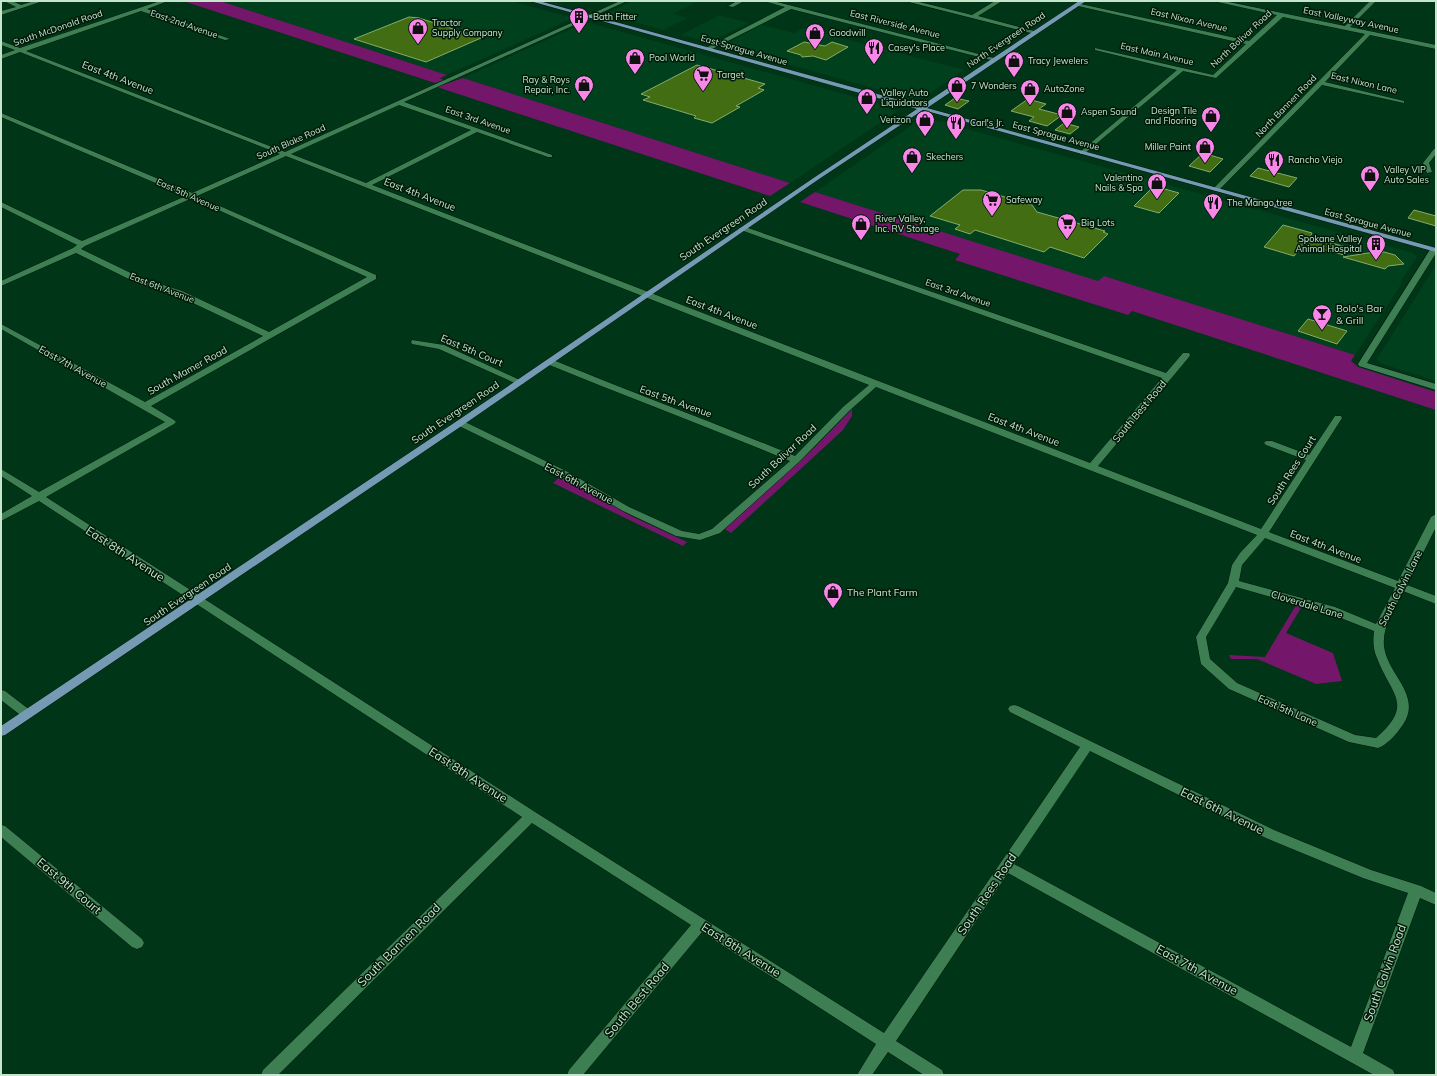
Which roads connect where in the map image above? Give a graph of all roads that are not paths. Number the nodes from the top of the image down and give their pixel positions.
1 (7, 1) edge
2 (40, 1) edge
3 (165, 1) edge
4 (533, 1) edge
5 (624, 1) edge
6 (741, 1) edge
7 (767, 1) edge
8 (909, 1) edge
9 (999, 1) edge
10 (1216, 1) edge
11 (1373, 1) edge
12 (1080, 2) edge
13 (731, 6) dead end
14 (22, 7) junction
15 (790, 7) junction
16 (141, 10) junction
17 (1, 14) edge
18 (1281, 15) junction
19 (973, 16) junction
20 (589, 17) junction
21 (1346, 28) junction
22 (1035, 32) junction
23 (1369, 33) junction
24 (227, 39) dead end
25 (1, 43) edge
26 (1250, 43) junction
27 (1436, 47) edge
28 (1097, 49) dead end
29 (708, 50) junction
30 (20, 51) junction
31 (1, 57) edge
32 (994, 59) junction
33 (1182, 69) junction
34 (1214, 76) joint
35 (1321, 83) junction
36 (1402, 102) dead end
37 (400, 103) junction
38 (920, 109) junction
39 (1, 115) edge
40 (476, 130) junction
41 (1436, 150) edge
42 (1082, 153) junction
43 (287, 154) junction
44 (550, 156) dead end
45 (1429, 172) dead end
46 (367, 185) junction
47 (1216, 190) junction
48 (192, 196) junction
49 (1, 204) edge
50 (742, 229) junction
51 (79, 247) junction
52 (1435, 250) edge
53 (373, 277) joint
54 (1, 284) edge
55 (647, 294) junction
56 (1, 326) edge
57 (271, 336) junction
58 (415, 342) dead end
59 (1186, 355) dead end
60 (550, 362) junction
61 (1168, 376) junction
62 (520, 382) junction
63 (875, 384) junction
64 (1436, 387) edge
65 (145, 406) junction
66 (1338, 418) dead end
67 (460, 423) junction
68 (1269, 443) dead end
69 (1311, 459) junction
70 (796, 460) junction
71 (1092, 467) junction
72 (1, 472) edge
73 (38, 496) junction
74 (1436, 517) edge
75 (1, 518) edge
76 (1263, 534) junction
77 (700, 537) joint
78 (1233, 583) junction
79 (1401, 586) junction
80 (197, 600) junction
81 (1436, 600) edge
82 (1379, 629) junction
83 (1205, 661) joint
84 (1, 694) edge
85 (1014, 709) dead end
86 (27, 714) junction
87 (1, 732) edge
88 (1378, 743) joint
89 (1088, 745) junction
90 (531, 816) junction
91 (1, 830) edge
92 (1006, 866) junction
93 (1416, 890) junction
94 (1436, 900) edge
95 (700, 924) junction
96 (137, 943) dead end
97 (886, 1043) junction
98 (1354, 1057) junction
99 (268, 1075) edge
100 (574, 1075) edge
101 (864, 1075) edge
102 (937, 1075) edge
103 (1388, 1075) edge

1 - 14 street
2 - 14 street
3 - 16 street, South McDonald Road
4 - 20 main road, East Sprague Avenue
5 - 20 street, South Blake Road
6 - 13 street
7 - 15 street, East Riverside Avenue
8 - 19 street
9 - 19 street
10 - 18 street, East Valleyway Avenue
11 - 21 street
12 - 22 main road, North Evergreen Road
12 - 26 street, East Nixon Avenue
14 - 17 street
15 - 29 street
15 - 32 street, East Riverside Avenue
16 - 24 street, East 2nd Avenue
16 - 30 street, South McDonald Road
18 - 21 street, East Valleyway Avenue
18 - 26 street, North Bolivar Road
19 - 22 street
20 - 29 main road, East Sprague Avenue
20 - 37 street, South Blake Road
21 - 23 street, East Valleyway Avenue
22 - 32 main road, North Evergreen Road
23 - 27 street, East Valleyway Avenue
23 - 35 street, North Bannen Road
25 - 30 street, East 4th Avenue
26 - 34 street, North Bolivar Road
28 - 33 street, East Main Avenue
29 - 38 main road, East Sprague Avenue
30 - 31 street, South McDonald Road
30 - 43 street, East 4th Avenue
32 - 38 main road, North Evergreen Road
33 - 34 street, East Main Avenue
33 - 42 street
35 - 36 street, East Nixon Lane
35 - 47 street, North Bannen Road
37 - 40 street, East 3rd Avenue
37 - 43 street, South Blake Road
38 - 42 main road, East Sprague Avenue
38 - 50 main road, South Evergreen Road
39 - 48 street, East 5th Avenue
40 - 44 street, East 3rd Avenue
40 - 46 street
41 - 45 street
42 - 47 main road, East Sprague Avenue
43 - 46 street, East 4th Avenue
43 - 48 street, South Blake Road
46 - 55 street, East 4th Avenue
47 - 52 main road, East Sprague Avenue
48 - 51 street, South Blake Road
48 - 53 street, East 5th Avenue
49 - 51 street, East 6th Avenue
50 - 55 main road, South Evergreen Road
50 - 61 street, East 3rd Avenue
51 - 54 street, South Blake Road
51 - 57 street, East 6th Avenue
52 - 64 street
53 - 57 street, South Mamer Road
55 - 60 main road, South Evergreen Road
55 - 63 street, East 4th Avenue
56 - 65 street, East 7th Avenue
57 - 65 street, South Mamer Road
58 - 62 street, East 5th Court
59 - 61 street, South Best Road
60 - 62 main road, South Evergreen Road
60 - 70 street, East 5th Avenue
61 - 71 street, South Best Road
62 - 67 main road, South Evergreen Road
63 - 70 street, South Bolivar Road
63 - 71 street, East 4th Avenue
65 - 73 street, South Mamer Road
66 - 69 street, South Rees Court
67 - 77 street, East 6th Avenue
67 - 80 main road, South Evergreen Road
68 - 69 street
69 - 76 street, South Rees Court
70 - 77 street, South Bolivar Road
71 - 76 street, East 4th Avenue
72 - 73 street, East 8th Avenue
73 - 75 street, South Mamer Road
73 - 80 street, East 8th Avenue
74 - 79 street, South Calvin Lane
76 - 78 street, South Rees Court
76 - 79 street, East 4th Avenue
78 - 82 street, Cloverdale Lane
78 - 83 street, South Rees Court
79 - 81 street, East 4th Avenue
79 - 82 street, South Calvin Lane
80 - 86 main road, South Evergreen Road
80 - 90 street, East 8th Avenue
82 - 88 street, South Calvin Lane
83 - 88 street, East 5th Lane
84 - 86 street
85 - 89 street, East 6th Avenue
86 - 87 main road, South Evergreen Road
89 - 92 street, South Rees Road
89 - 93 street, East 6th Avenue
90 - 95 street, East 8th Avenue
90 - 99 street, South Bannen Road
91 - 96 street, East 9th Court
92 - 97 street, South Rees Road
92 - 98 street, East 7th Avenue
93 - 94 street, East 6th Avenue
93 - 98 street, South Calvin Road
95 - 97 street, East 8th Avenue
95 - 100 street, South Best Road
97 - 101 street, South Rees Road
97 - 102 street, East 8th Avenue
98 - 103 street, East 7th Avenue

